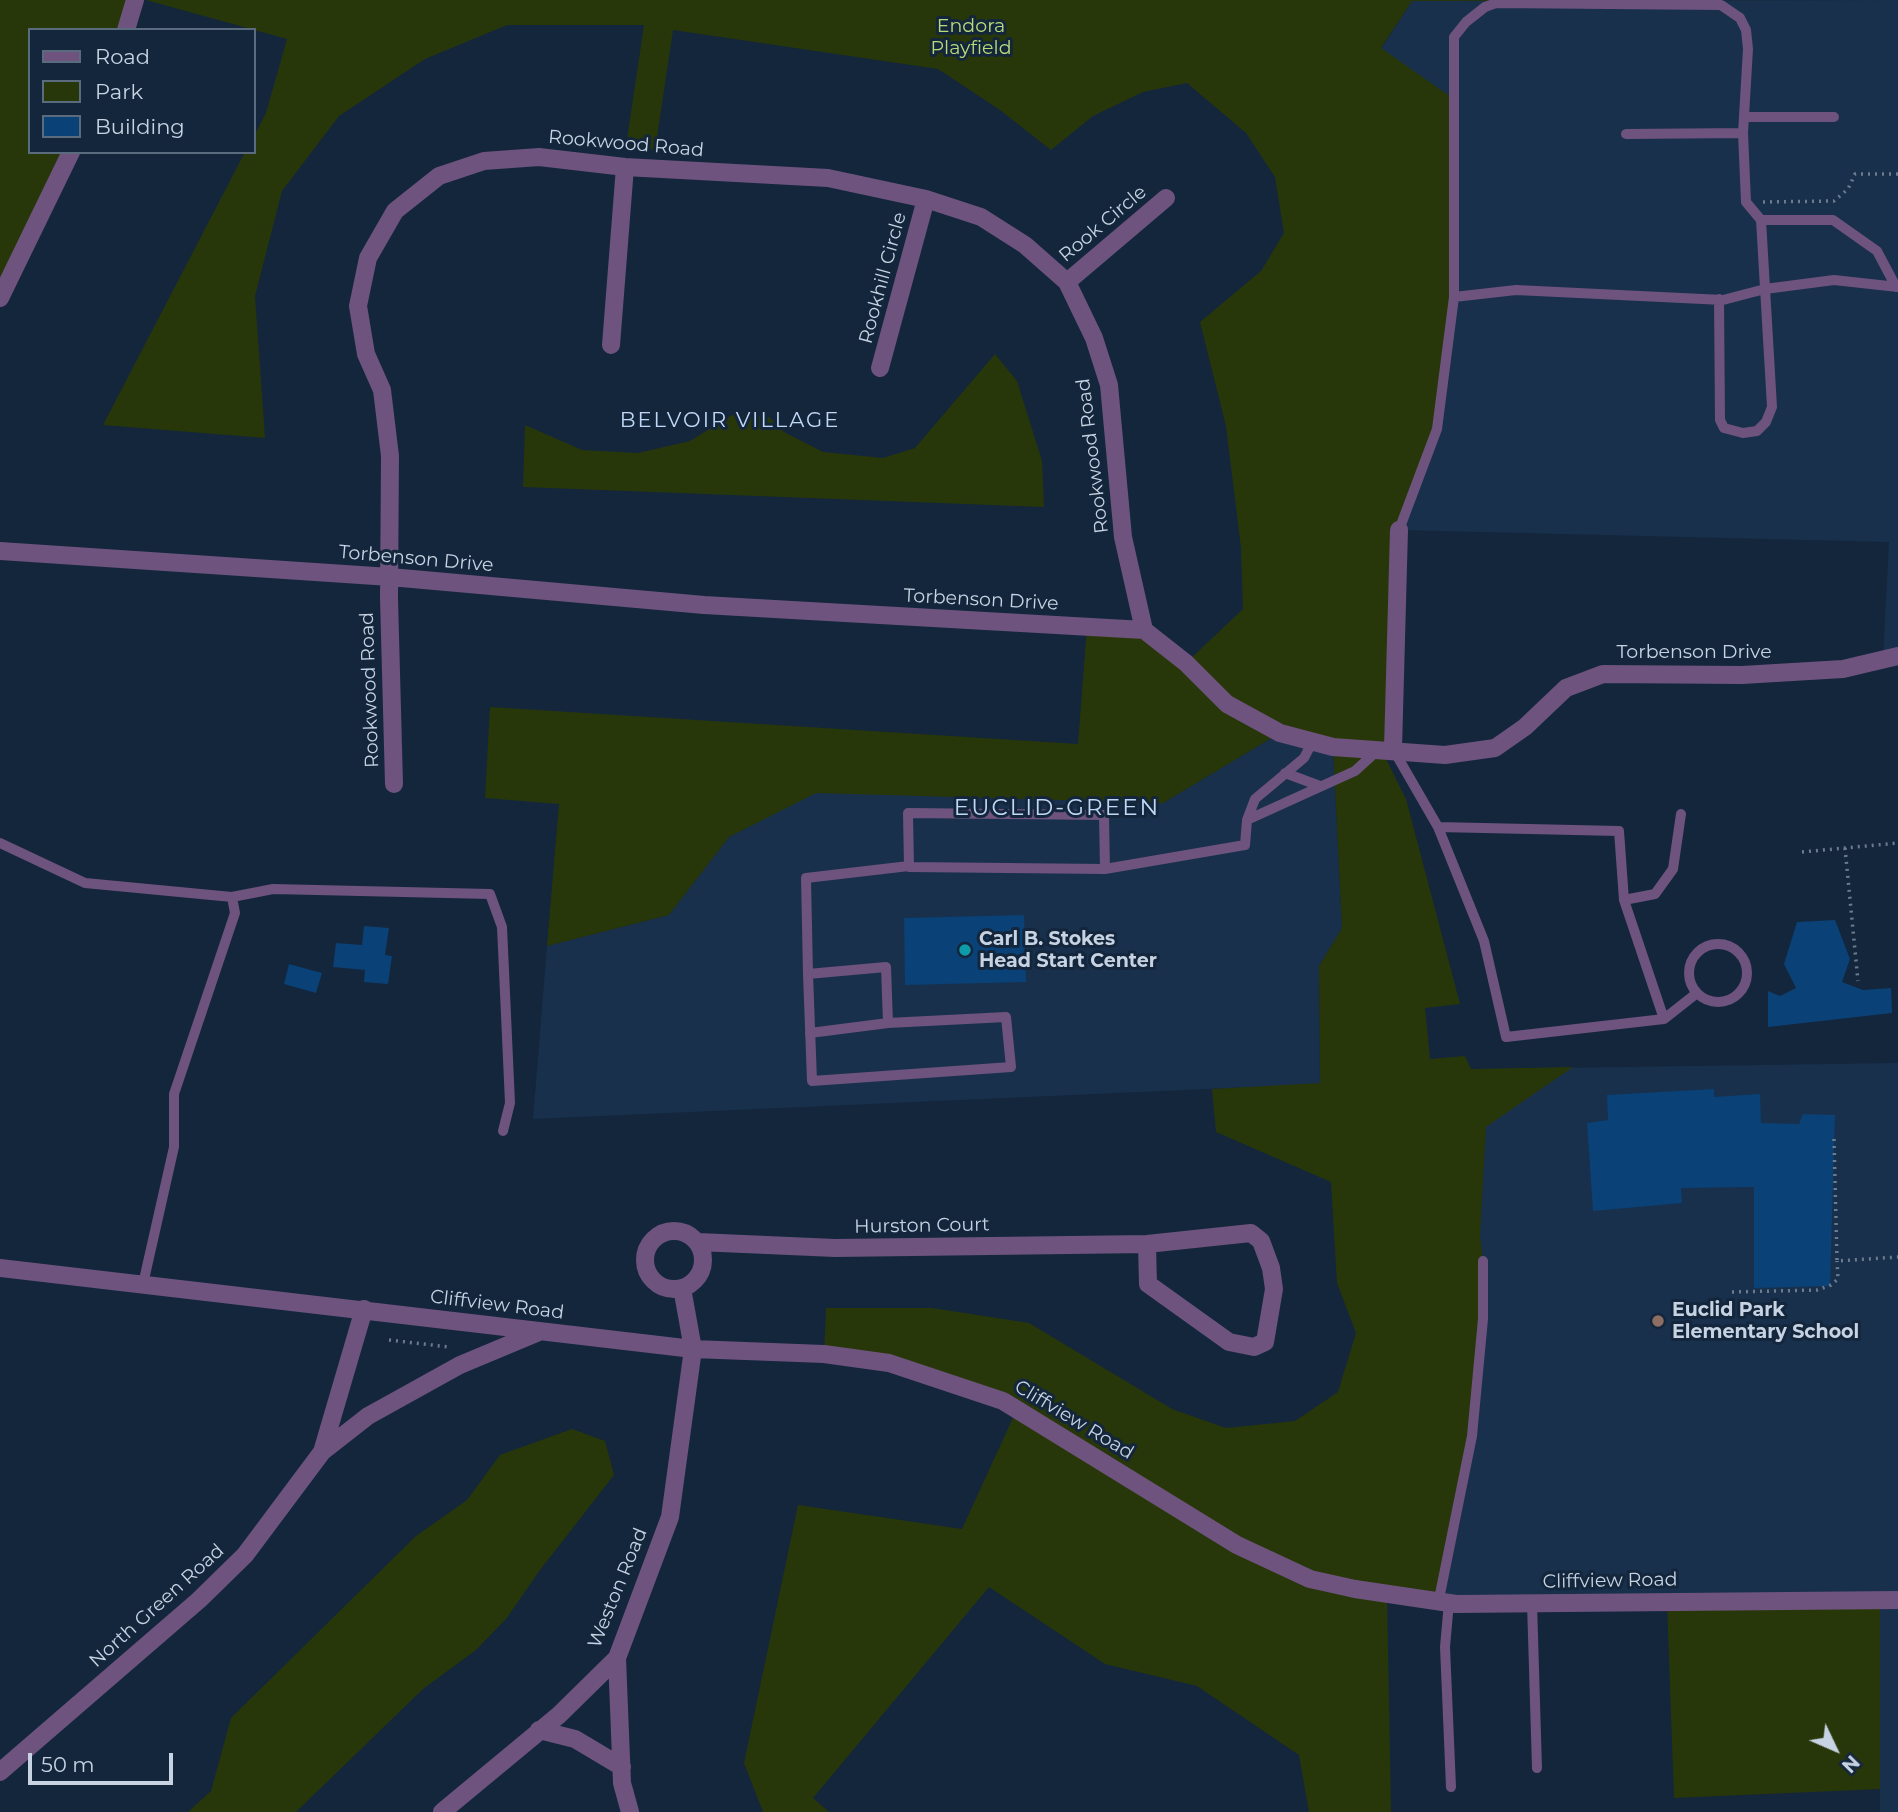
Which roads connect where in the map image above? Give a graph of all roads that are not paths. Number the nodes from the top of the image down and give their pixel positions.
1 (135, 0) edge
2 (127, 28) edge
3 (1744, 117) junction
4 (1834, 117) dead end
5 (1626, 134) dead end
6 (1743, 134) junction
7 (70, 154) edge
8 (625, 167) junction
9 (1166, 198) dead end
10 (926, 199) junction
11 (1761, 220) junction
12 (1067, 282) junction
13 (1897, 287) edge
14 (1765, 289) junction
15 (1454, 297) junction
16 (0, 298) edge
17 (1719, 299) junction
18 (611, 345) dead end
19 (880, 368) dead end
20 (1399, 530) joint
21 (0, 551) edge
22 (390, 577) junction
23 (1144, 630) junction
24 (1898, 656) edge
25 (1312, 741) junction
26 (1387, 749) junction
27 (1285, 774) junction
28 (394, 784) dead end
29 (1320, 786) junction
30 (1681, 814) dead end
31 (1247, 820) junction
32 (1438, 827) junction
33 (0, 843) edge
34 (909, 866) junction
35 (1105, 869) junction
36 (232, 897) junction
37 (1624, 900) junction
38 (808, 974) junction
39 (1696, 993) junction
40 (1664, 1019) junction
41 (888, 1023) junction
42 (810, 1033) junction
43 (503, 1131) dead end
44 (698, 1242) junction
45 (1147, 1244) junction
46 (1483, 1261) dead end
47 (0, 1268) edge
48 (143, 1284) junction
49 (682, 1288) junction
50 (364, 1308) junction
51 (539, 1332) junction
52 (693, 1349) junction
53 (322, 1452) junction
54 (1444, 1600) junction
55 (1898, 1600) edge
56 (1532, 1603) junction
57 (617, 1658) junction
58 (540, 1730) junction
59 (622, 1767) junction
60 (1537, 1768) dead end
61 (0, 1772) edge
62 (1451, 1787) dead end
63 (442, 1812) edge
64 (629, 1812) edge

1 - 2 street
3 - 4 lane
3 - 6 lane
3 - 15 lane
5 - 6 lane
6 - 11 lane
7 - 16 street
8 - 10 street, Rookwood Road
8 - 18 street
8 - 22 street, Rookwood Road
9 - 12 street, Rook Circle
10 - 12 street, Rookwood Road
10 - 19 street, Rookhill Circle
11 - 13 lane
11 - 14 lane
12 - 23 street, Rookwood Road
13 - 14 lane
14 - 17 lane
14 - 17 lane
15 - 17 lane
15 - 20 lane
20 - 26 street
21 - 22 street, Torbenson Drive
22 - 23 street, Torbenson Drive
22 - 28 street, Rookwood Road
23 - 25 street, Torbenson Drive
24 - 26 street, Torbenson Drive
25 - 26 street, Torbenson Drive
25 - 27 lane
26 - 29 lane
26 - 32 lane
27 - 29 lane
27 - 31 lane
29 - 31 lane
30 - 37 lane
31 - 35 lane
32 - 37 lane
32 - 40 lane
33 - 36 lane
34 - 35 lane
34 - 35 lane
34 - 38 lane
36 - 43 lane
36 - 48 lane
37 - 40 lane
38 - 41 lane
38 - 42 lane
39 - 39 lane
39 - 40 lane
41 - 42 lane
41 - 42 lane
44 - 45 street, Hurston Court
44 - 49 street
44 - 49 street, Hurston Court
45 - 45 street, Hurston Court
46 - 54 lane
47 - 48 street, Cliffview Road
48 - 50 street, Cliffview Road
49 - 52 street
50 - 51 street, Cliffview Road
50 - 53 street, North Green Road
51 - 52 street, Cliffview Road
51 - 53 street, North Green Road
52 - 54 street, Cliffview Road
52 - 57 street, Weston Road
53 - 61 street, North Green Road
54 - 56 street, Cliffview Road
54 - 62 lane
55 - 56 street, Cliffview Road
56 - 60 lane
57 - 58 street, Weston Road
57 - 59 street
58 - 59 street
58 - 63 street, Weston Road
59 - 64 street

